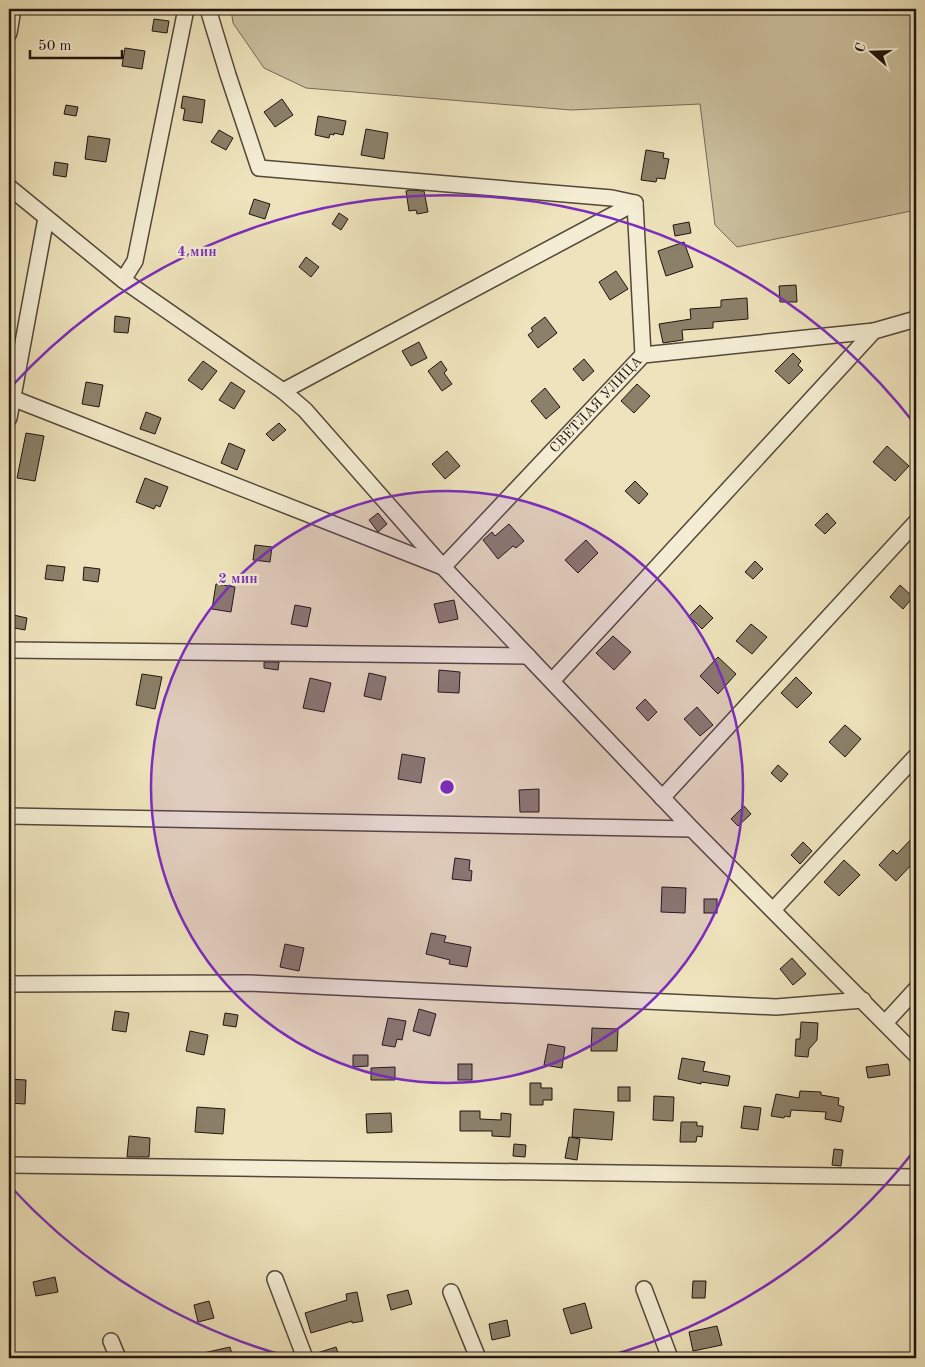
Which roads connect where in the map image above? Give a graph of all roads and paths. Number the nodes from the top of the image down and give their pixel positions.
1 (13, 9) edge
2 (186, 9) edge
3 (208, 9) edge
4 (9, 33) edge
5 (9, 187) edge
6 (635, 203) junction
7 (46, 218) junction
8 (123, 280) junction
9 (916, 319) edge
10 (874, 331) junction
11 (643, 355) junction
12 (283, 392) junction
13 (12, 398) junction
14 (9, 418) edge
15 (916, 522) edge
16 (443, 567) junction
17 (9, 650) edge
18 (528, 656) junction
19 (552, 681) junction
20 (916, 756) edge
21 (662, 798) junction
22 (9, 816) edge
23 (692, 829) junction
24 (773, 910) junction
25 (9, 984) edge
26 (916, 989) edge
27 (863, 1000) junction
28 (885, 1023) junction
29 (916, 1055) edge
30 (9, 1165) edge
31 (916, 1176) edge
32 (275, 1279) dead end
33 (644, 1289) dead end
34 (451, 1292) dead end
35 (111, 1340) dead end
36 (118, 1358) edge
37 (304, 1358) edge
38 (478, 1358) edge
39 (670, 1358) edge

1 - 4 street
2 - 8 street
3 - 6 street
5 - 7 street
6 - 11 street
6 - 12 street
7 - 8 street
7 - 13 street
8 - 12 street
9 - 10 street, СВЕТЛАЯ УЛИЦА
10 - 11 street, СВЕТЛАЯ УЛИЦА
10 - 19 street
11 - 16 street, СВЕТЛАЯ УЛИЦА
12 - 16 street
13 - 14 street
13 - 16 street
15 - 21 street
16 - 18 street
17 - 18 street
18 - 19 street
19 - 21 street
20 - 24 street
21 - 23 street
22 - 23 street
23 - 24 street
24 - 27 street
25 - 27 street
26 - 28 street
27 - 28 street
28 - 29 street
30 - 31 street
32 - 37 street
33 - 39 street
34 - 38 street
35 - 36 street

